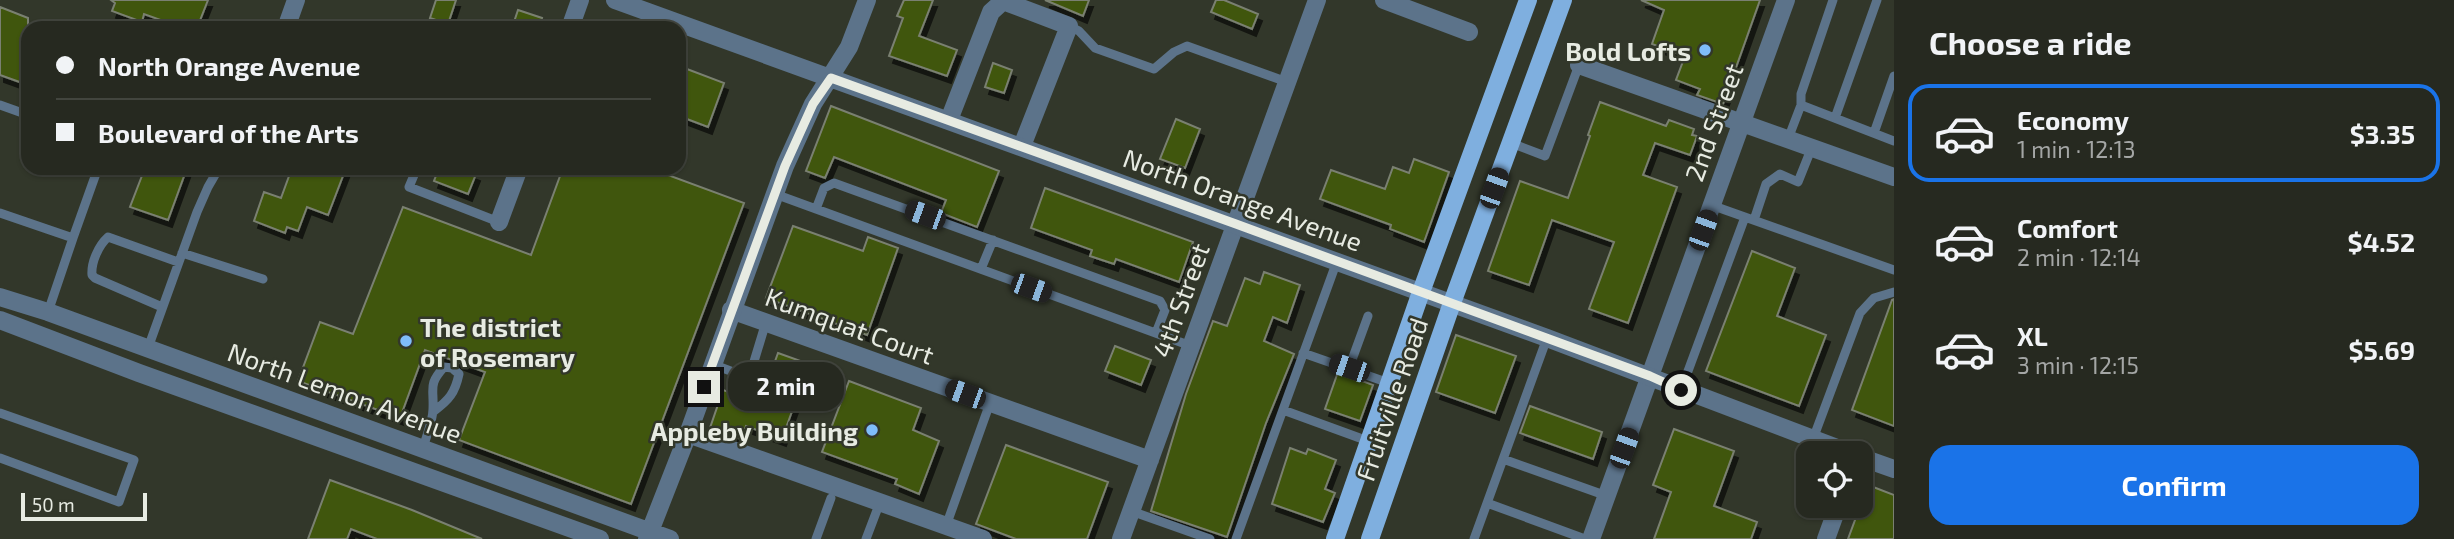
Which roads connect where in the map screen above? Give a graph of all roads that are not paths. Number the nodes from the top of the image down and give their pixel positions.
1 (296, 0) edge
2 (580, 0) edge
3 (615, 0) edge
4 (867, 0) edge
5 (1317, 0) edge
6 (1384, 0) edge
7 (1528, 0) edge
8 (1563, 0) edge
9 (1786, 0) edge
10 (1833, 0) edge
11 (1877, 0) edge
12 (288, 21) edge
13 (572, 21) edge
14 (673, 21) edge
15 (686, 26) edge
16 (1069, 26) junction
17 (1469, 32) dead end
18 (1578, 65) joint
19 (1894, 76) edge
20 (831, 78) junction
21 (1287, 82) junction
22 (0, 105) edge
23 (1801, 105) junction
24 (21, 112) edge
25 (1835, 118) junction
26 (949, 120) junction
27 (1741, 122) junction
28 (1874, 133) junction
29 (1788, 139) junction
30 (1894, 141) edge
31 (1511, 143) junction
32 (1022, 146) junction
33 (1812, 147) junction
34 (95, 175) edge
35 (215, 175) edge
36 (413, 175) edge
37 (516, 175) edge
38 (1894, 176) edge
39 (774, 194) junction
40 (1711, 205) junction
41 (816, 209) junction
42 (0, 213) edge
43 (1749, 219) junction
44 (499, 222) joint
45 (1236, 224) junction
46 (72, 237) junction
47 (993, 240) junction
48 (180, 258) junction
49 (1337, 261) junction
50 (981, 269) junction
51 (1894, 270) edge
52 (263, 279) dead end
53 (1421, 292) junction
54 (1894, 292) edge
55 (0, 297) edge
56 (1452, 303) junction
57 (162, 307) junction
58 (731, 310) junction
59 (48, 312) junction
60 (1368, 316) dead end
61 (0, 320) edge
62 (766, 322) junction
63 (1156, 333) junction
64 (1547, 338) junction
65 (1191, 346) junction
66 (148, 348) junction
67 (1303, 353) junction
68 (712, 364) junction
69 (1349, 368) junction
70 (1650, 376) junction
71 (1389, 383) junction
72 (1681, 390) junction
73 (989, 402) junction
74 (1283, 410) junction
75 (434, 411) junction
76 (0, 413) edge
77 (688, 434) junction
78 (1812, 439) junction
79 (1368, 441) junction
80 (1817, 441) edge
81 (423, 449) junction
82 (0, 458) edge
83 (1503, 459) junction
84 (1150, 460) junction
85 (1873, 462) edge
86 (1894, 469) edge
87 (1607, 496) junction
88 (831, 498) dead end
89 (1487, 503) junction
90 (877, 510) dead end
91 (1131, 511) junction
92 (1834, 518) edge
93 (946, 526) junction
94 (648, 535) edge
95 (1186, 535) edge
96 (600, 539) edge
97 (670, 539) edge
98 (817, 539) edge
99 (866, 539) edge
100 (983, 539) edge
101 (1121, 539) edge
102 (1210, 539) edge
103 (1236, 539) edge
104 (1335, 539) edge
105 (1370, 539) edge
106 (1474, 539) edge
107 (1585, 539) edge
108 (1591, 539) edge
109 (1826, 539) edge

1 - 12 street
2 - 13 street
3 - 14 street, North Orange Avenue
4 - 20 street
5 - 21 street, 4th Street
6 - 17 street
7 - 53 main road, Fruitville Road
8 - 31 main road, Fruitville Road
9 - 27 street, 2nd Street
10 - 23 lane
11 - 25 lane
15 - 20 street, North Orange Avenue
16 - 21 lane
16 - 26 street
16 - 32 street
18 - 27 street
18 - 31 lane
19 - 28 lane
20 - 26 street, North Orange Avenue
20 - 39 street
21 - 45 street, 4th Street
22 - 24 lane
23 - 25 lane
23 - 29 lane
25 - 28 lane
26 - 32 street, North Orange Avenue
27 - 29 street
27 - 40 street, 2nd Street
28 - 30 lane
29 - 33 street
31 - 56 main road, Fruitville Road
32 - 45 street, North Orange Avenue
33 - 38 street
33 - 43 lane
34 - 46 lane
35 - 48 lane
36 - 44 lane
37 - 44 street
39 - 41 lane
39 - 58 street
40 - 43 lane
40 - 70 street, 2nd Street
41 - 47 lane
41 - 50 lane
42 - 46 lane
43 - 51 lane
43 - 72 lane
45 - 49 street, North Orange Avenue
45 - 65 street, 4th Street
46 - 59 lane
47 - 50 lane
47 - 63 lane
48 - 52 lane
48 - 57 lane
48 - 57 lane
49 - 53 street, North Orange Avenue
49 - 67 lane
50 - 63 lane
53 - 56 street, North Orange Avenue
53 - 71 main road, Fruitville Road
54 - 78 lane
55 - 59 street, North Lemon Avenue
56 - 64 street, North Orange Avenue
56 - 105 main road, Fruitville Road
57 - 66 lane
58 - 62 street, Kumquat Court
58 - 68 street
59 - 66 street, North Lemon Avenue
60 - 69 lane
61 - 96 street
62 - 68 lane
62 - 73 street, Kumquat Court
63 - 65 lane
64 - 70 street, North Orange Avenue
64 - 83 lane
65 - 84 street, 4th Street
66 - 81 street, North Lemon Avenue
67 - 69 lane
67 - 74 lane
68 - 77 street
69 - 71 lane
70 - 72 street, North Orange Avenue
70 - 87 street, 2nd Street
71 - 79 main road, Fruitville Road
72 - 78 street, North Orange Avenue
73 - 84 street, Kumquat Court
73 - 93 lane
74 - 79 lane
74 - 103 lane
75 - 75 lane
75 - 81 lane
76 - 82 lane
77 - 93 street
77 - 94 street
78 - 80 street, North Orange Avenue
79 - 104 main road, Fruitville Road
81 - 94 street, North Lemon Avenue
83 - 87 lane
83 - 89 lane
84 - 91 street, 4th Street
85 - 86 street
87 - 108 street, 2nd Street
88 - 98 lane
89 - 106 lane
89 - 107 lane
90 - 99 lane
91 - 95 lane
91 - 101 street, 4th Street
92 - 109 street
93 - 100 street
94 - 97 street, North Lemon Avenue
95 - 102 lane

